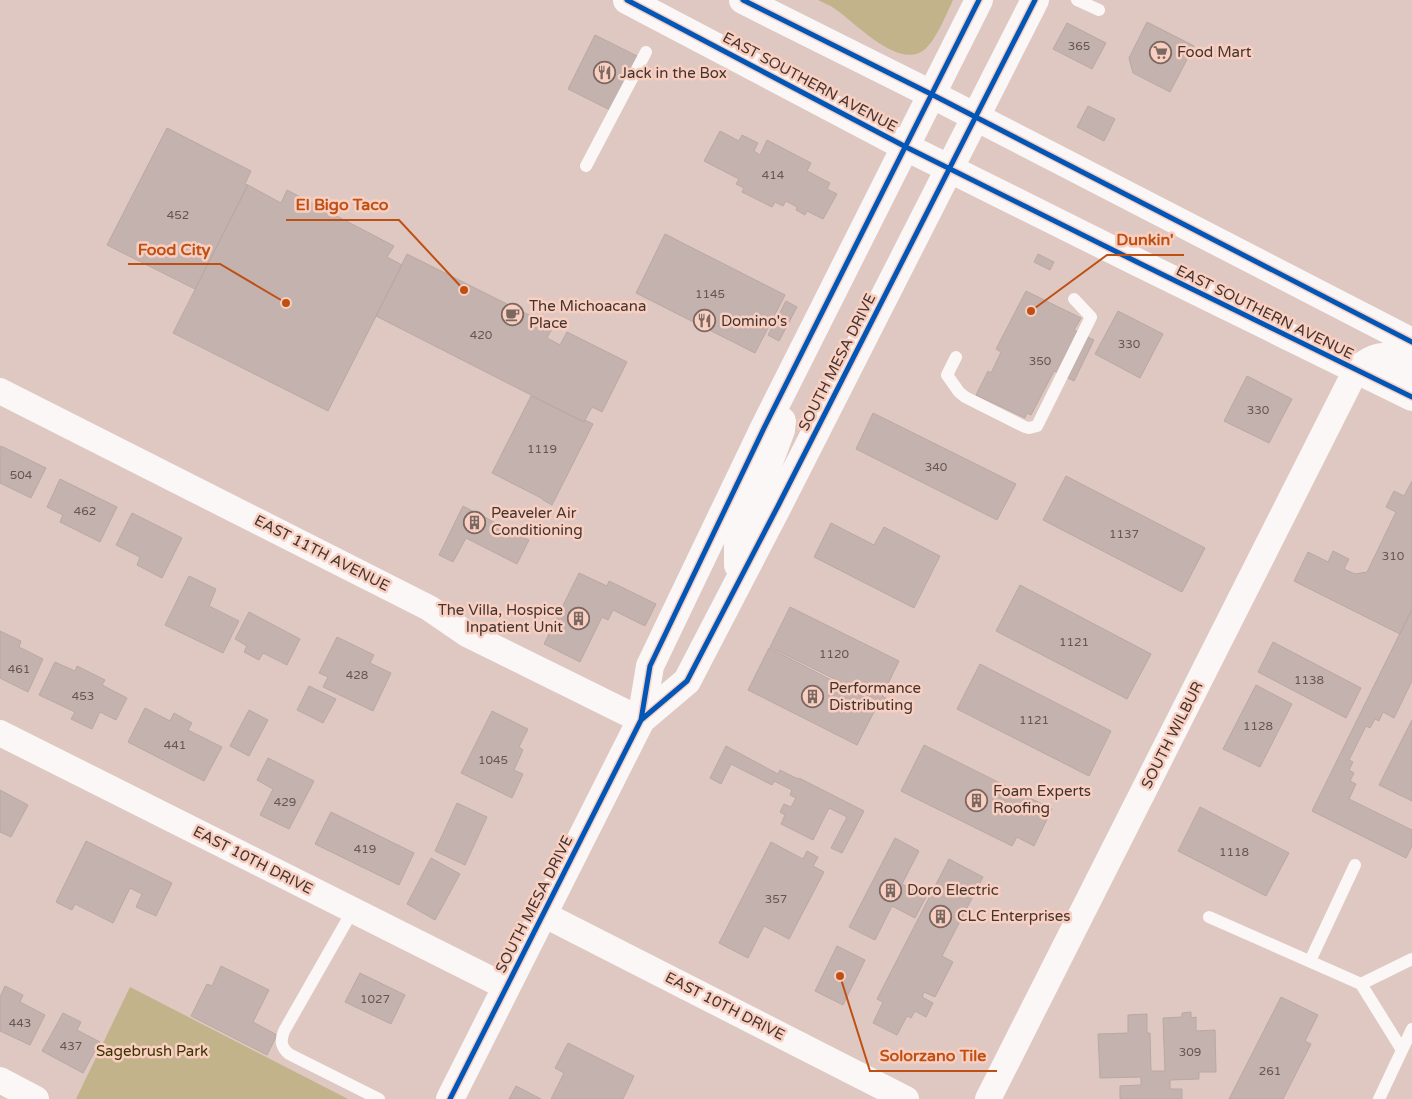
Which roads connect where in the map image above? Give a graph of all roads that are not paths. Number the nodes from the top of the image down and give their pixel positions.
1 (627, 0) edge
2 (743, 0) edge
3 (979, 0) edge
4 (1035, 0) edge
5 (1077, 0) edge
6 (1099, 10) dead end
7 (646, 52) dead end
8 (931, 94) junction
9 (975, 117) junction
10 (906, 146) junction
11 (586, 166) dead end
12 (949, 168) junction
13 (1074, 298) dead end
14 (1412, 342) edge
15 (956, 358) dead end
16 (1412, 367) edge
17 (1356, 370) junction
18 (784, 388) junction
19 (0, 391) edge
20 (1412, 397) edge
21 (738, 582) junction
22 (641, 720) junction
23 (0, 733) edge
24 (1355, 865) dead end
25 (353, 910) junction
26 (543, 914) junction
27 (1209, 917) dead end
28 (1412, 959) edge
29 (1310, 961) junction
30 (1361, 984) junction
31 (506, 987) junction
32 (1412, 1029) edge
33 (1402, 1050) junction
34 (0, 1080) edge
35 (36, 1099) edge
36 (379, 1099) edge
37 (450, 1099) edge
38 (906, 1099) edge
39 (988, 1099) edge
40 (1379, 1099) edge

1 - 10 main road, EAST SOUTHERN AVENUE
2 - 8 main road
3 - 8 main road, SOUTH MESA DRIVE
4 - 9 main road, SOUTH MESA DRIVE
5 - 6 lane
7 - 11 lane
8 - 9 main road
8 - 10 main road, SOUTH MESA DRIVE
9 - 12 main road, SOUTH MESA DRIVE
9 - 14 main road
10 - 12 main road, EAST SOUTHERN AVENUE
10 - 18 main road, SOUTH MESA DRIVE
12 - 17 main road, EAST SOUTHERN AVENUE
12 - 21 main road, SOUTH MESA DRIVE
13 - 15 lane
16 - 17 main road
17 - 20 main road, EAST SOUTHERN AVENUE
17 - 39 street, SOUTH WILBUR
18 - 21 main road
18 - 22 main road, SOUTH MESA DRIVE
19 - 22 street, EAST 11TH AVENUE
21 - 22 main road, SOUTH MESA DRIVE
22 - 26 main road, SOUTH MESA DRIVE
23 - 25 street, EAST 10TH DRIVE
24 - 29 lane
25 - 31 street, EAST 10TH DRIVE
25 - 36 lane
26 - 31 main road, SOUTH MESA DRIVE
26 - 38 street, EAST 10TH DRIVE
27 - 29 lane
28 - 30 lane
29 - 30 lane
30 - 33 lane
31 - 37 main road, SOUTH MESA DRIVE
32 - 33 lane
33 - 40 lane
34 - 35 street

